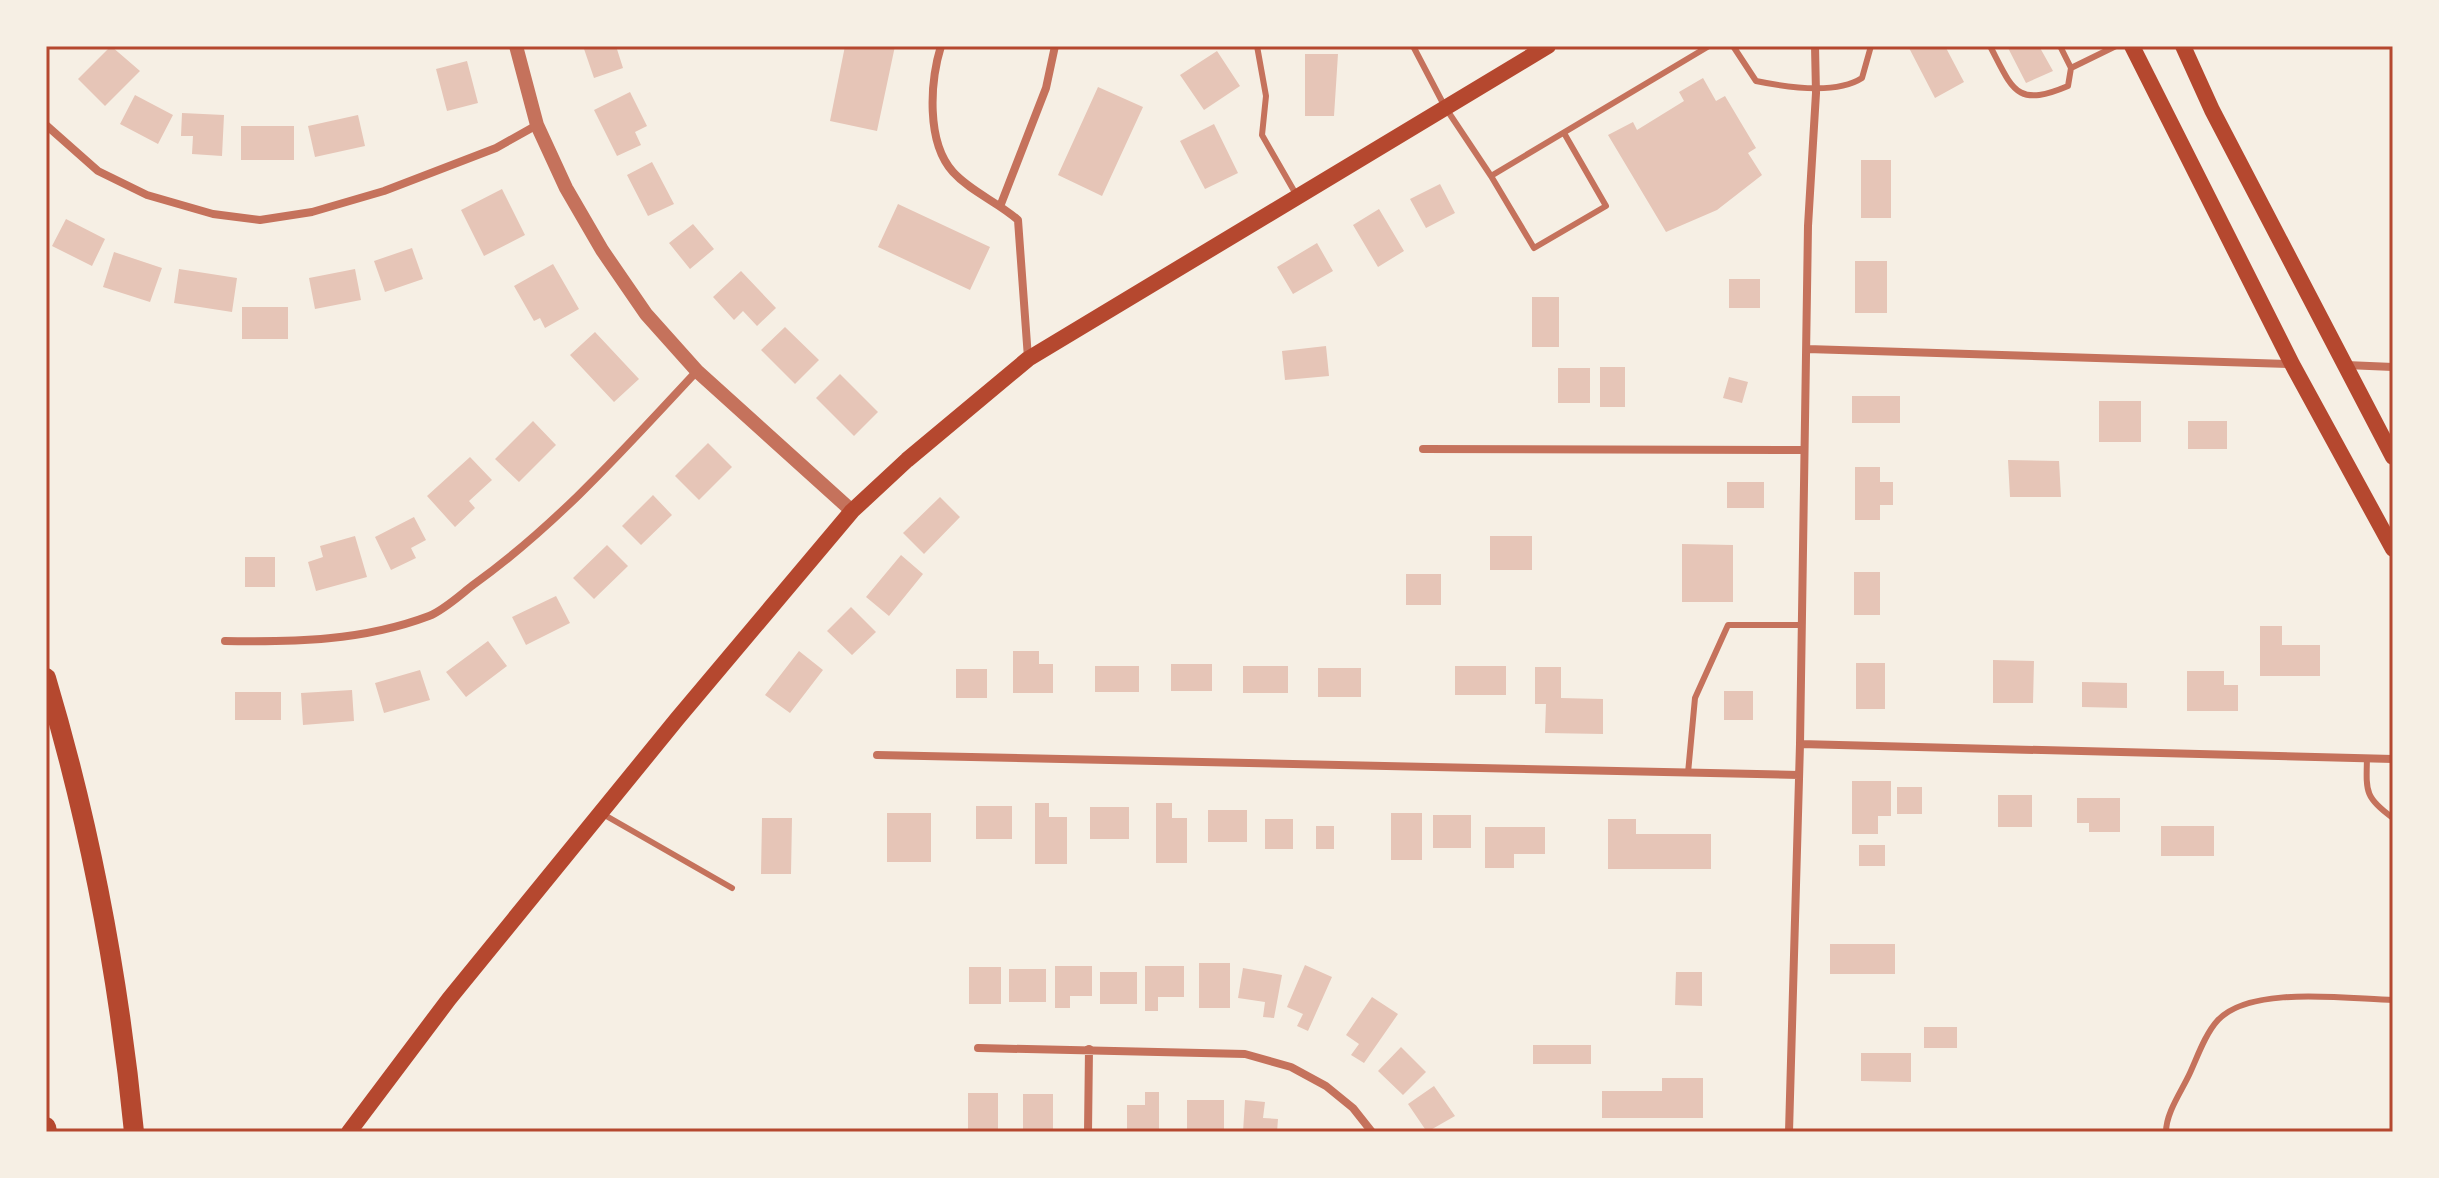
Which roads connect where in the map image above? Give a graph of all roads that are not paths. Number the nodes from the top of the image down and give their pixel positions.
1 (516, 46) edge
2 (941, 46) edge
3 (1055, 46) edge
4 (1257, 46) edge
5 (1413, 46) edge
6 (1548, 46) edge
7 (1709, 46) edge
8 (1733, 46) edge
9 (1815, 46) edge
10 (1871, 46) edge
11 (1990, 46) edge
12 (2060, 46) edge
13 (2116, 46) edge
14 (2132, 46) edge
15 (2183, 46) edge
16 (2071, 68) junction
17 (1816, 86) junction
18 (1445, 107) junction
19 (46, 125) edge
20 (537, 125) junction
21 (1564, 133) junction
22 (1491, 176) junction
23 (1298, 199) junction
24 (1001, 204) junction
25 (1807, 349) junction
26 (1028, 359) junction
27 (2292, 364) junction
28 (2346, 365) junction
29 (2393, 367) edge
30 (697, 371) junction
31 (1423, 449) dead end
32 (1803, 450) junction
33 (2393, 457) edge
34 (852, 511) junction
35 (2393, 549) edge
36 (1801, 625) junction
37 (225, 641) dead end
38 (46, 678) edge
39 (1800, 744) junction
40 (877, 755) dead end
41 (2367, 758) junction
42 (2393, 759) edge
43 (1688, 773) junction
44 (1799, 775) junction
45 (601, 813) junction
46 (2393, 818) edge
47 (732, 888) dead end
48 (2393, 1000) edge
49 (978, 1048) dead end
50 (1089, 1049) junction
51 (134, 1132) edge
52 (349, 1132) edge
53 (1088, 1132) edge
54 (1372, 1132) edge
55 (1789, 1132) edge
56 (2166, 1132) edge

1 - 20 street
2 - 24 street
3 - 24 street
4 - 23 lane
5 - 18 lane
6 - 18 main road
7 - 21 lane
8 - 17 lane
9 - 17 street
10 - 17 lane
11 - 16 lane
12 - 16 lane
13 - 16 lane
14 - 27 main road
15 - 28 main road
17 - 25 street
18 - 22 lane
18 - 23 main road
19 - 20 street
20 - 30 street
21 - 22 lane
21 - 22 lane
23 - 26 main road
24 - 26 street
25 - 27 street
25 - 32 street
26 - 34 main road
27 - 35 main road
28 - 29 street
28 - 33 main road
30 - 34 street
30 - 37 street
31 - 32 street
32 - 36 street
34 - 45 main road
36 - 39 street
36 - 43 lane
38 - 51 highway
39 - 41 street
39 - 44 street
40 - 43 street
41 - 42 street
41 - 46 lane
43 - 44 street
44 - 55 street
45 - 47 lane
45 - 52 main road
48 - 56 lane
49 - 50 street
50 - 53 street
50 - 54 street

